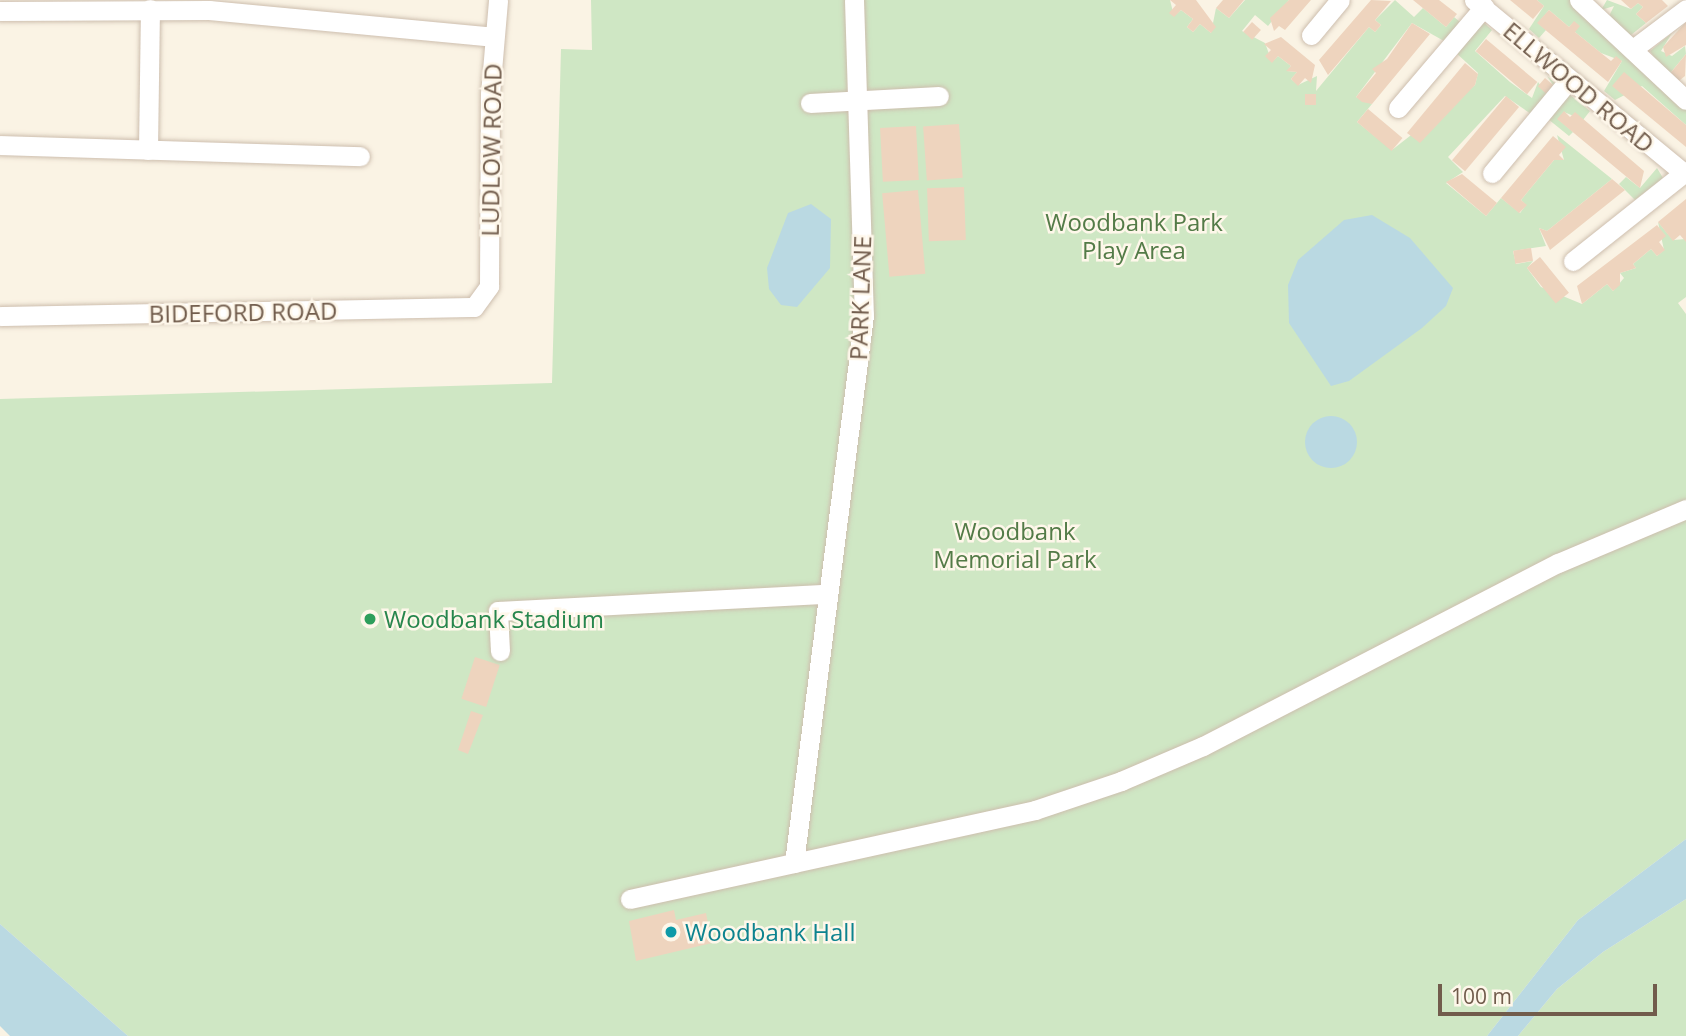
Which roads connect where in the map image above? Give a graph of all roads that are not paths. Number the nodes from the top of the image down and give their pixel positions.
1 (498, 0) edge
2 (854, 0) edge
3 (1340, 0) edge
4 (1579, 0) edge
5 (1479, 4) edge
6 (272, 8) edge
7 (150, 9) junction
8 (1686, 9) edge
9 (0, 11) edge
10 (1311, 35) dead end
11 (493, 37) junction
12 (1633, 49) junction
13 (1569, 80) junction
14 (939, 96) dead end
15 (862, 100) junction
16 (1686, 100) edge
17 (810, 103) dead end
18 (1398, 108) dead end
19 (0, 145) edge
20 (148, 150) junction
21 (360, 156) dead end
22 (1685, 172) edge
23 (1492, 173) dead end
24 (1573, 261) dead end
25 (484, 299) joint
26 (0, 316) edge
27 (1686, 509) edge
28 (827, 594) junction
29 (500, 651) dead end
30 (794, 863) junction
31 (630, 900) dead end

1 - 11 street, LUDLOW ROAD
2 - 15 street, PARK LANE
3 - 10 street
4 - 12 street
5 - 13 street, ELLWOOD ROAD
5 - 18 street
6 - 7 street
6 - 11 street
7 - 9 street
7 - 20 street
8 - 12 street
11 - 25 street, LUDLOW ROAD
12 - 16 street
13 - 22 street, ELLWOOD ROAD
13 - 23 street
14 - 15 street
15 - 17 street
15 - 28 street, PARK LANE
19 - 20 street
20 - 21 street
22 - 24 street
25 - 26 street, BIDEFORD ROAD
27 - 30 street
28 - 29 street
28 - 30 street, PARK LANE
30 - 31 street

